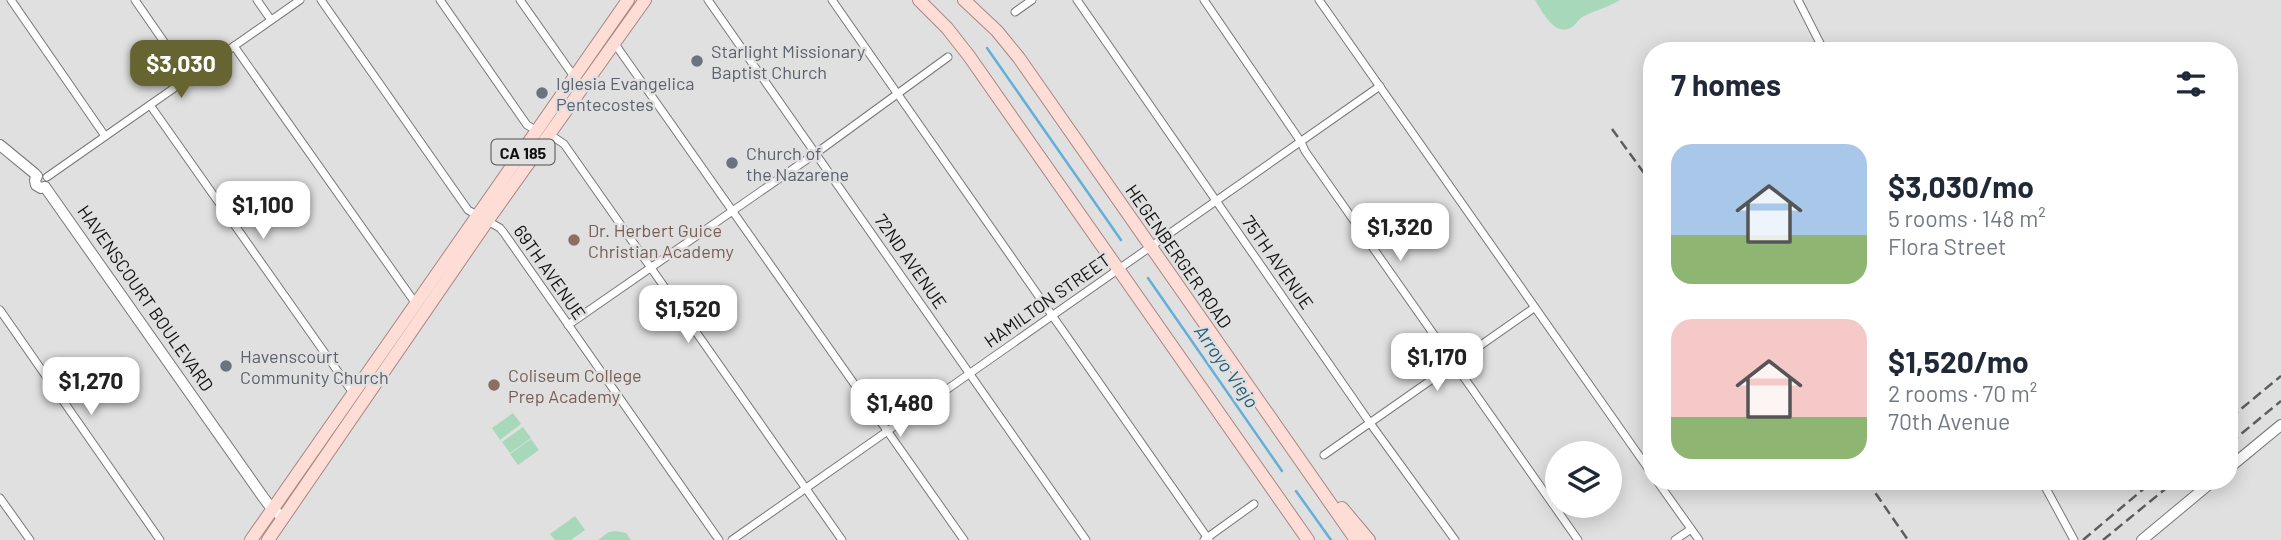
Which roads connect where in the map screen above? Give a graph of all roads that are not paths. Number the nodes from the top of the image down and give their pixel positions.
1 (11, 0) edge
2 (135, 0) edge
3 (257, 0) edge
4 (300, 0) edge
5 (321, 0) edge
6 (440, 0) edge
7 (520, 0) edge
8 (628, 0) edge
9 (645, 0) edge
10 (708, 0) edge
11 (832, 0) edge
12 (919, 0) edge
13 (964, 0) edge
14 (1032, 0) edge
15 (1077, 0) edge
16 (1204, 0) edge
17 (1319, 0) edge
18 (1798, 0) edge
19 (1015, 12) dead end
20 (271, 20) junction
21 (1819, 42) edge
22 (615, 44) junction
23 (234, 46) junction
24 (948, 57) dead end
25 (189, 78) junction
26 (575, 78) junction
27 (1380, 86) junction
28 (898, 94) junction
29 (150, 105) junction
30 (543, 132) junction
31 (105, 136) junction
32 (1301, 142) junction
33 (0, 145) edge
34 (816, 152) junction
35 (43, 180) junction
36 (1217, 202) junction
37 (733, 209) junction
38 (483, 218) junction
39 (1151, 247) junction
40 (651, 267) junction
41 (1118, 270) junction
42 (417, 305) junction
43 (1534, 308) junction
44 (0, 310) edge
45 (1052, 317) junction
46 (568, 325) junction
47 (1454, 365) junction
48 (970, 374) junction
49 (352, 393) junction
50 (1370, 423) junction
51 (2281, 425) edge
52 (887, 431) junction
53 (1324, 455) dead end
54 (2238, 460) edge
55 (1643, 461) edge
56 (1306, 468) junction
57 (806, 488) junction
58 (1663, 490) edge
59 (2047, 490) edge
60 (2202, 490) edge
61 (1272, 491) junction
62 (0, 498) edge
63 (1254, 504) dead end
64 (272, 509) junction
65 (284, 517) junction
66 (1691, 529) junction
67 (1207, 539) edge
68 (30, 540) edge
69 (160, 540) edge
70 (251, 540) edge
71 (268, 540) edge
72 (719, 540) edge
73 (732, 540) edge
74 (842, 540) edge
75 (964, 540) edge
76 (1086, 540) edge
77 (1302, 540) edge
78 (1308, 540) edge
79 (1356, 540) edge
80 (1369, 540) edge
81 (1455, 540) edge
82 (1578, 540) edge
83 (1675, 540) edge
84 (1699, 540) edge
85 (2074, 540) edge
86 (2141, 540) edge

1 - 31 street
2 - 25 street
3 - 20 street
4 - 20 street
5 - 38 street, 69TH AVENUE
6 - 30 street
7 - 26 street
8 - 26 main road, CA 185
9 - 22 main road, CA 185
10 - 34 street, 72ND AVENUE
11 - 28 street
12 - 41 main road
13 - 39 main road, HEGENBERGER ROAD
14 - 19 street
15 - 36 street, 75TH AVENUE
16 - 32 street
17 - 27 street
18 - 21 street
20 - 23 street
22 - 30 main road, CA 185
22 - 37 street
23 - 25 street
23 - 42 street
24 - 28 street
25 - 29 street
26 - 30 main road, CA 185
27 - 32 street, HAMILTON STREET
27 - 43 street
28 - 34 street
28 - 45 street
29 - 31 street
29 - 49 street
30 - 38 main road, CA 185
30 - 40 street
31 - 35 street
32 - 36 street, HAMILTON STREET
32 - 47 street
33 - 35 street, HAVENSCOURT BOULEVARD
34 - 37 street
34 - 48 street, 72ND AVENUE
35 - 64 street, HAVENSCOURT BOULEVARD
36 - 39 street, HAMILTON STREET
36 - 50 street, 75TH AVENUE
37 - 40 street
37 - 52 street
38 - 42 main road, CA 185
38 - 46 street, 69TH AVENUE
38 - 65 main road, CA 185
39 - 41 street, HAMILTON STREET
39 - 56 main road, HEGENBERGER ROAD
40 - 46 street
40 - 57 street
41 - 45 street, HAMILTON STREET
41 - 61 main road
42 - 49 main road, CA 185
43 - 47 street
43 - 55 street
44 - 69 street
45 - 48 street, HAMILTON STREET
45 - 67 street
46 - 72 street, 69TH AVENUE
47 - 50 street
47 - 82 street
48 - 52 street, HAMILTON STREET
48 - 76 street, 72ND AVENUE
49 - 64 main road, CA 185
50 - 53 street
50 - 81 street, 75TH AVENUE
51 - 54 street
52 - 57 street, HAMILTON STREET
52 - 75 street
56 - 79 main road, HEGENBERGER ROAD
56 - 80 main road
57 - 73 street, HAMILTON STREET
57 - 74 street
58 - 66 street
59 - 85 street
60 - 86 street
61 - 77 main road
61 - 78 main road
62 - 68 street
63 - 67 street
64 - 65 street, HAVENSCOURT BOULEVARD
64 - 70 main road, CA 185
65 - 71 main road, CA 185
66 - 83 street
66 - 84 street

